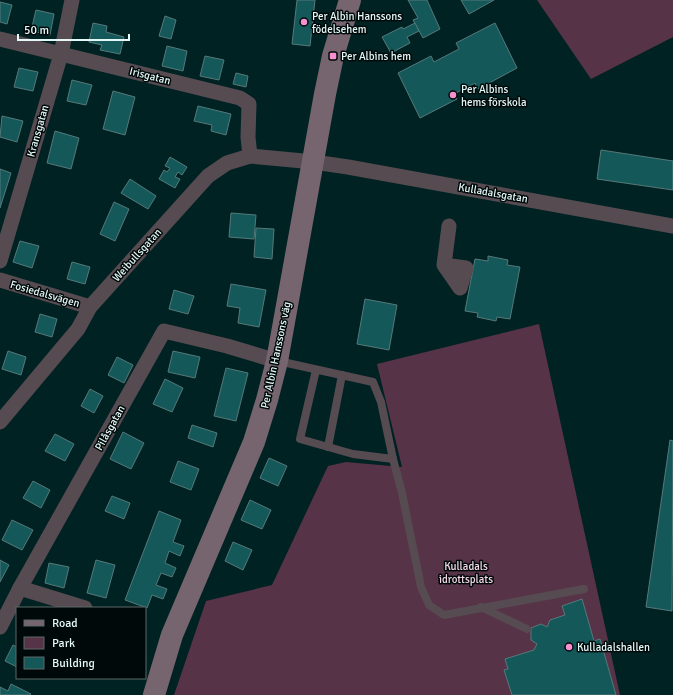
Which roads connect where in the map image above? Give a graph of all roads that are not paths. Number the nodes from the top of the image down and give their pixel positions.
1 (72, 0) edge
2 (350, 0) edge
3 (0, 39) edge
4 (61, 54) junction
5 (250, 156) junction
6 (314, 162) junction
7 (450, 226) dead end
8 (673, 226) edge
9 (0, 261) edge
10 (444, 265) dead end
11 (0, 280) edge
12 (90, 307) junction
13 (277, 361) junction
14 (316, 370) junction
15 (342, 375) junction
16 (0, 422) edge
17 (328, 447) junction
18 (393, 459) junction
19 (20, 588) junction
20 (584, 589) dead end
21 (82, 607) edge
22 (481, 607) junction
23 (0, 627) edge
24 (528, 629) dead end
25 (154, 695) edge

1 - 4 street, Kransgatan
2 - 6 street, Per Albin Hanssons väg
3 - 4 street, Irisgatan
4 - 5 street, Irisgatan
4 - 9 street, Kransgatan
5 - 6 street, Weibullsgatan
5 - 12 street, Weibullsgatan
6 - 8 street, Kulladalsgatan
6 - 13 street, Per Albin Hanssons väg
7 - 10 street
11 - 12 street, Fosiedalsvägen
12 - 16 street, Weibullsgatan
13 - 14 lane
13 - 19 street, Pilåsgatan
13 - 25 street, Per Albin Hanssons väg
14 - 15 lane
14 - 17 lane
15 - 17 lane
15 - 18 lane
17 - 18 lane
18 - 22 lane
19 - 21 street
19 - 23 street, Pilåsgatan
20 - 22 lane
22 - 24 lane

